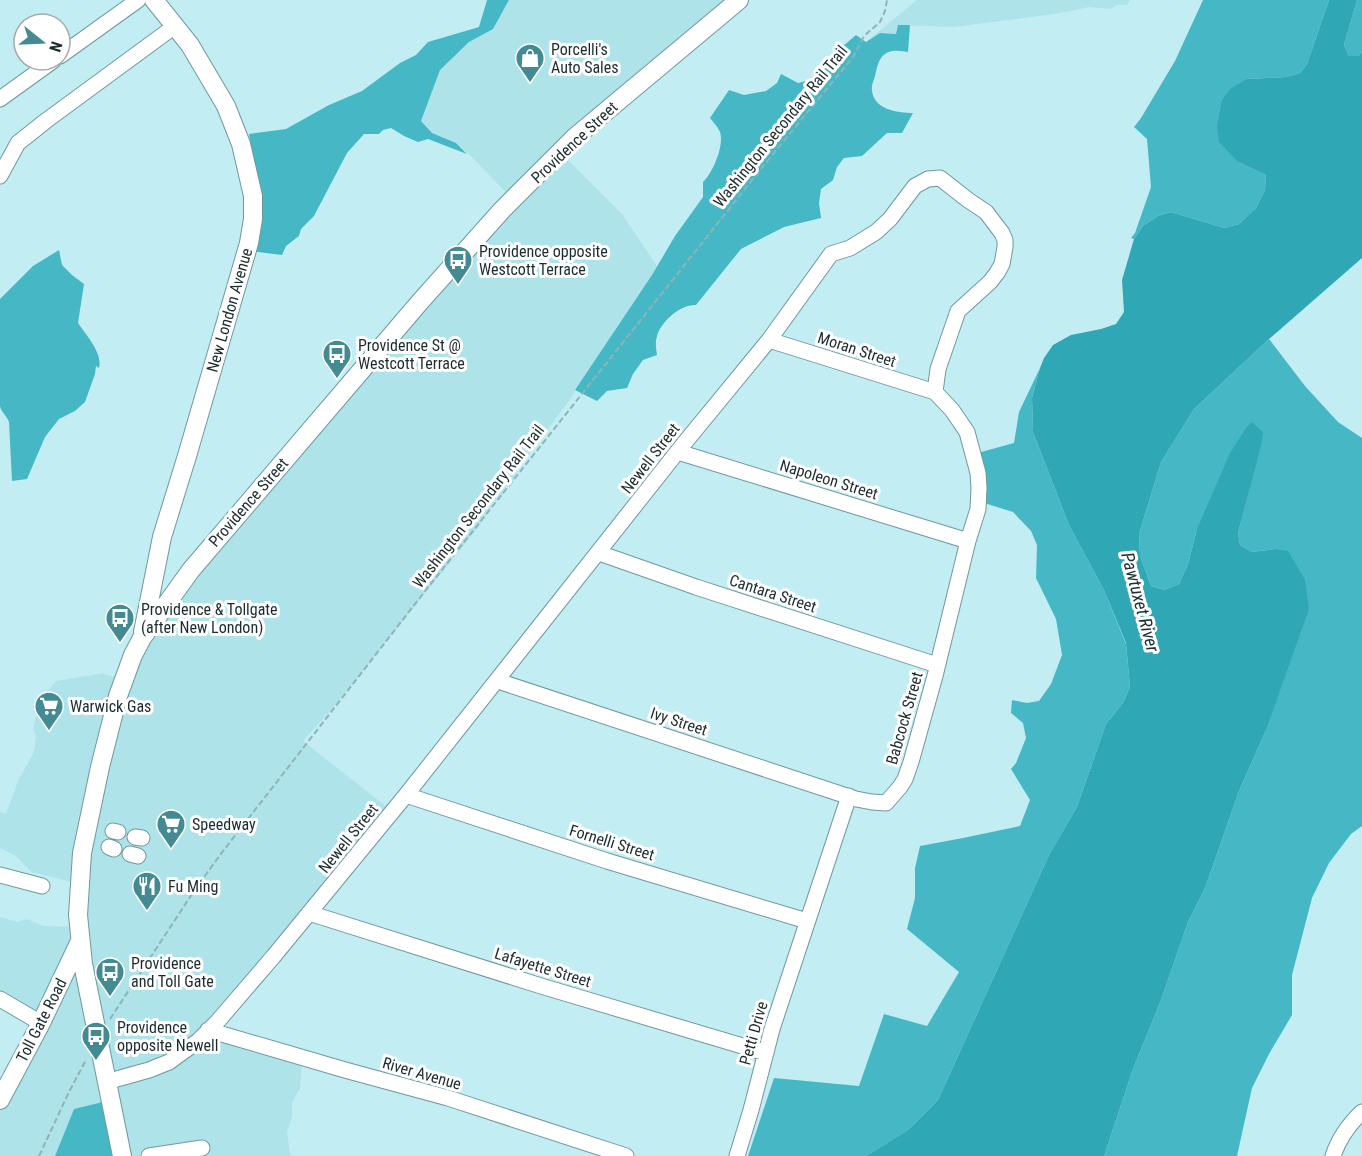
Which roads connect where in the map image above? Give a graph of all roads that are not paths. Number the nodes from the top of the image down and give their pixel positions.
1 (138, 0) edge
2 (154, 0) edge
3 (739, 0) edge
4 (175, 26) junction
5 (72, 47) edge
6 (37, 72) edge
7 (0, 99) edge
8 (0, 176) edge
9 (769, 340) junction
10 (935, 392) junction
11 (678, 452) junction
12 (968, 541) junction
13 (599, 553) junction
14 (142, 638) junction
15 (937, 665) junction
16 (498, 681) junction
17 (406, 795) junction
18 (849, 796) junction
19 (0, 875) edge
20 (42, 886) dead end
21 (309, 913) junction
22 (807, 921) junction
23 (80, 940) junction
24 (0, 999) edge
25 (41, 1023) junction
26 (208, 1030) junction
27 (766, 1053) junction
28 (106, 1082) junction
29 (0, 1100) edge
30 (1362, 1112) edge
31 (1356, 1125) edge
32 (202, 1148) dead end
33 (122, 1156) edge
34 (149, 1156) edge
35 (626, 1156) edge
36 (737, 1156) edge
37 (1333, 1156) edge

1 - 5 street
2 - 4 main road, New London Avenue
3 - 14 main road, Providence Street
4 - 8 street
4 - 14 main road, New London Avenue
6 - 7 street
9 - 10 street, Moran Street
9 - 10 street, Newell Street
9 - 11 street, Newell Street
10 - 12 street
11 - 12 street, Napoleon Street
11 - 13 street, Newell Street
12 - 15 street, Babcock Street
13 - 15 street, Cantara Street
13 - 16 street, Newell Street
14 - 23 main road, Providence Street
15 - 18 street, Babcock Street
16 - 17 street, Newell Street
16 - 18 street, Ivy Street
17 - 21 street, Newell Street
17 - 22 street, Fornelli Street
18 - 22 street
19 - 20 street
21 - 26 street, Newell Street
21 - 27 street, Lafayette Street
22 - 27 street, Petti Drive
23 - 25 main road, Toll Gate Road
23 - 28 main road, Providence Street
24 - 25 street
25 - 29 main road, Toll Gate Road
26 - 28 street, Newell Street
26 - 35 street, River Avenue
27 - 36 street, Petti Drive
28 - 33 main road, Providence Street
30 - 31 street
31 - 37 street
32 - 34 street

